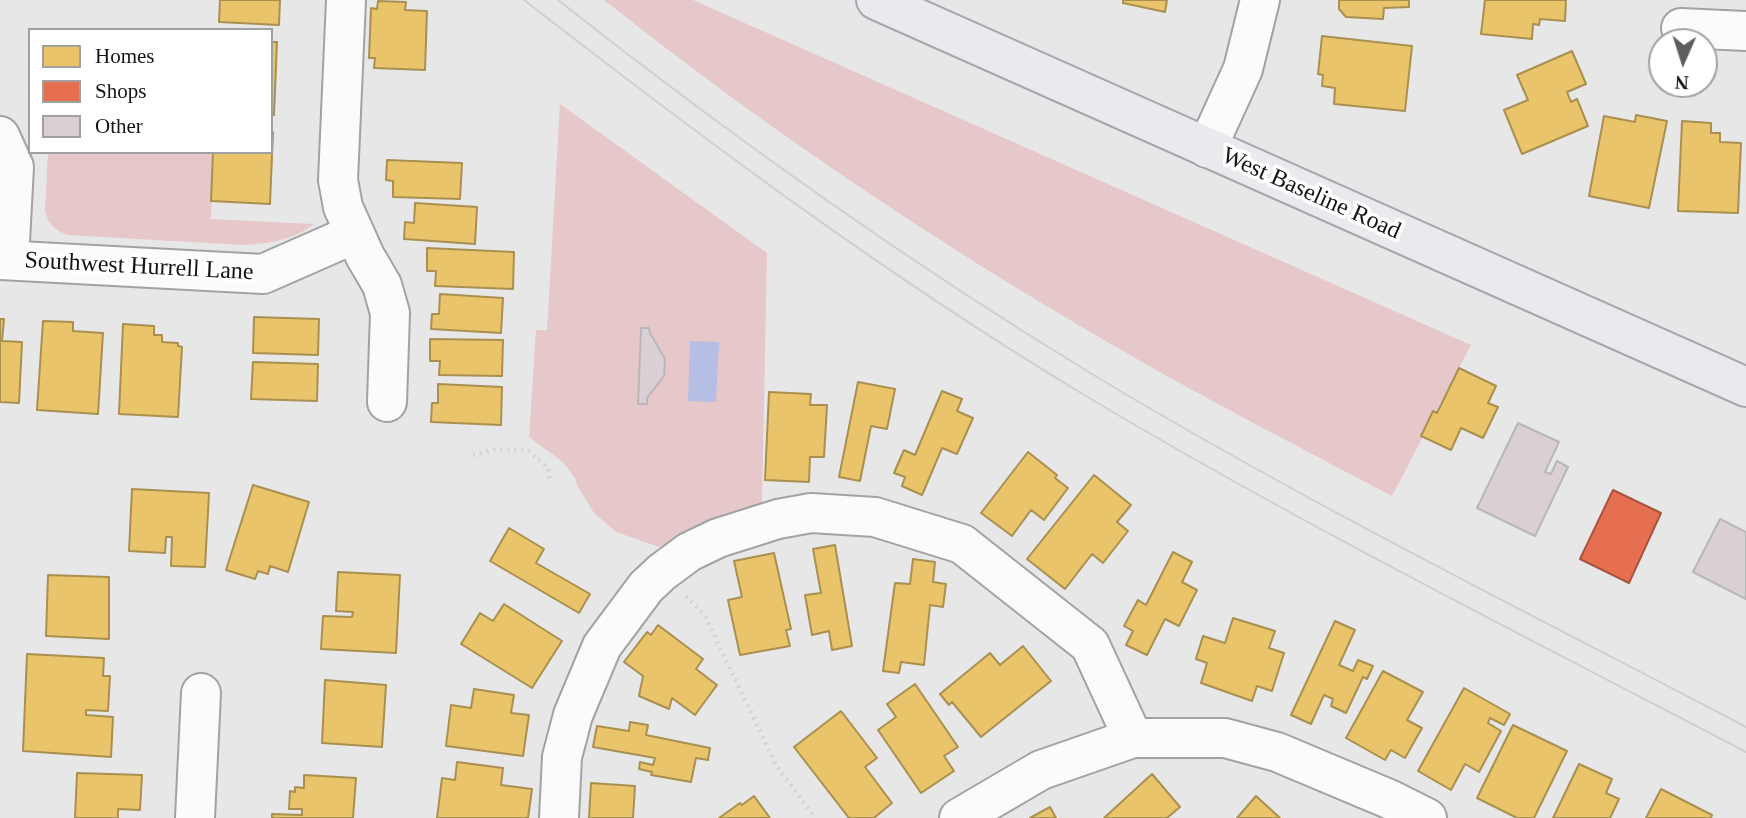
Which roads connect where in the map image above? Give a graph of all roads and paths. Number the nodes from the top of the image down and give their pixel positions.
1 (346, 0) edge
2 (876, 0) edge
3 (1260, 0) edge
4 (1718, 30) edge
5 (1746, 32) edge
6 (0, 136) edge
7 (1207, 148) junction
8 (354, 234) junction
9 (5, 260) edge
10 (1746, 387) edge
11 (387, 402) dead end
12 (473, 455) dead end
13 (550, 482) dead end
14 (662, 572) junction
15 (201, 692) dead end
16 (1133, 738) junction
17 (1381, 808) edge
18 (195, 818) edge
19 (559, 818) edge
20 (815, 818) edge
21 (959, 818) edge
22 (1427, 818) edge

1 - 8 street
2 - 7 main road, West Baseline Road
3 - 7 street
4 - 5 street
6 - 9 street
7 - 10 main road, West Baseline Road
8 - 9 street, Southwest Hurrell Lane
8 - 11 street
12 - 13 path
14 - 16 street
14 - 19 street
14 - 20 path
15 - 18 street
16 - 17 street
16 - 21 street
17 - 22 street

